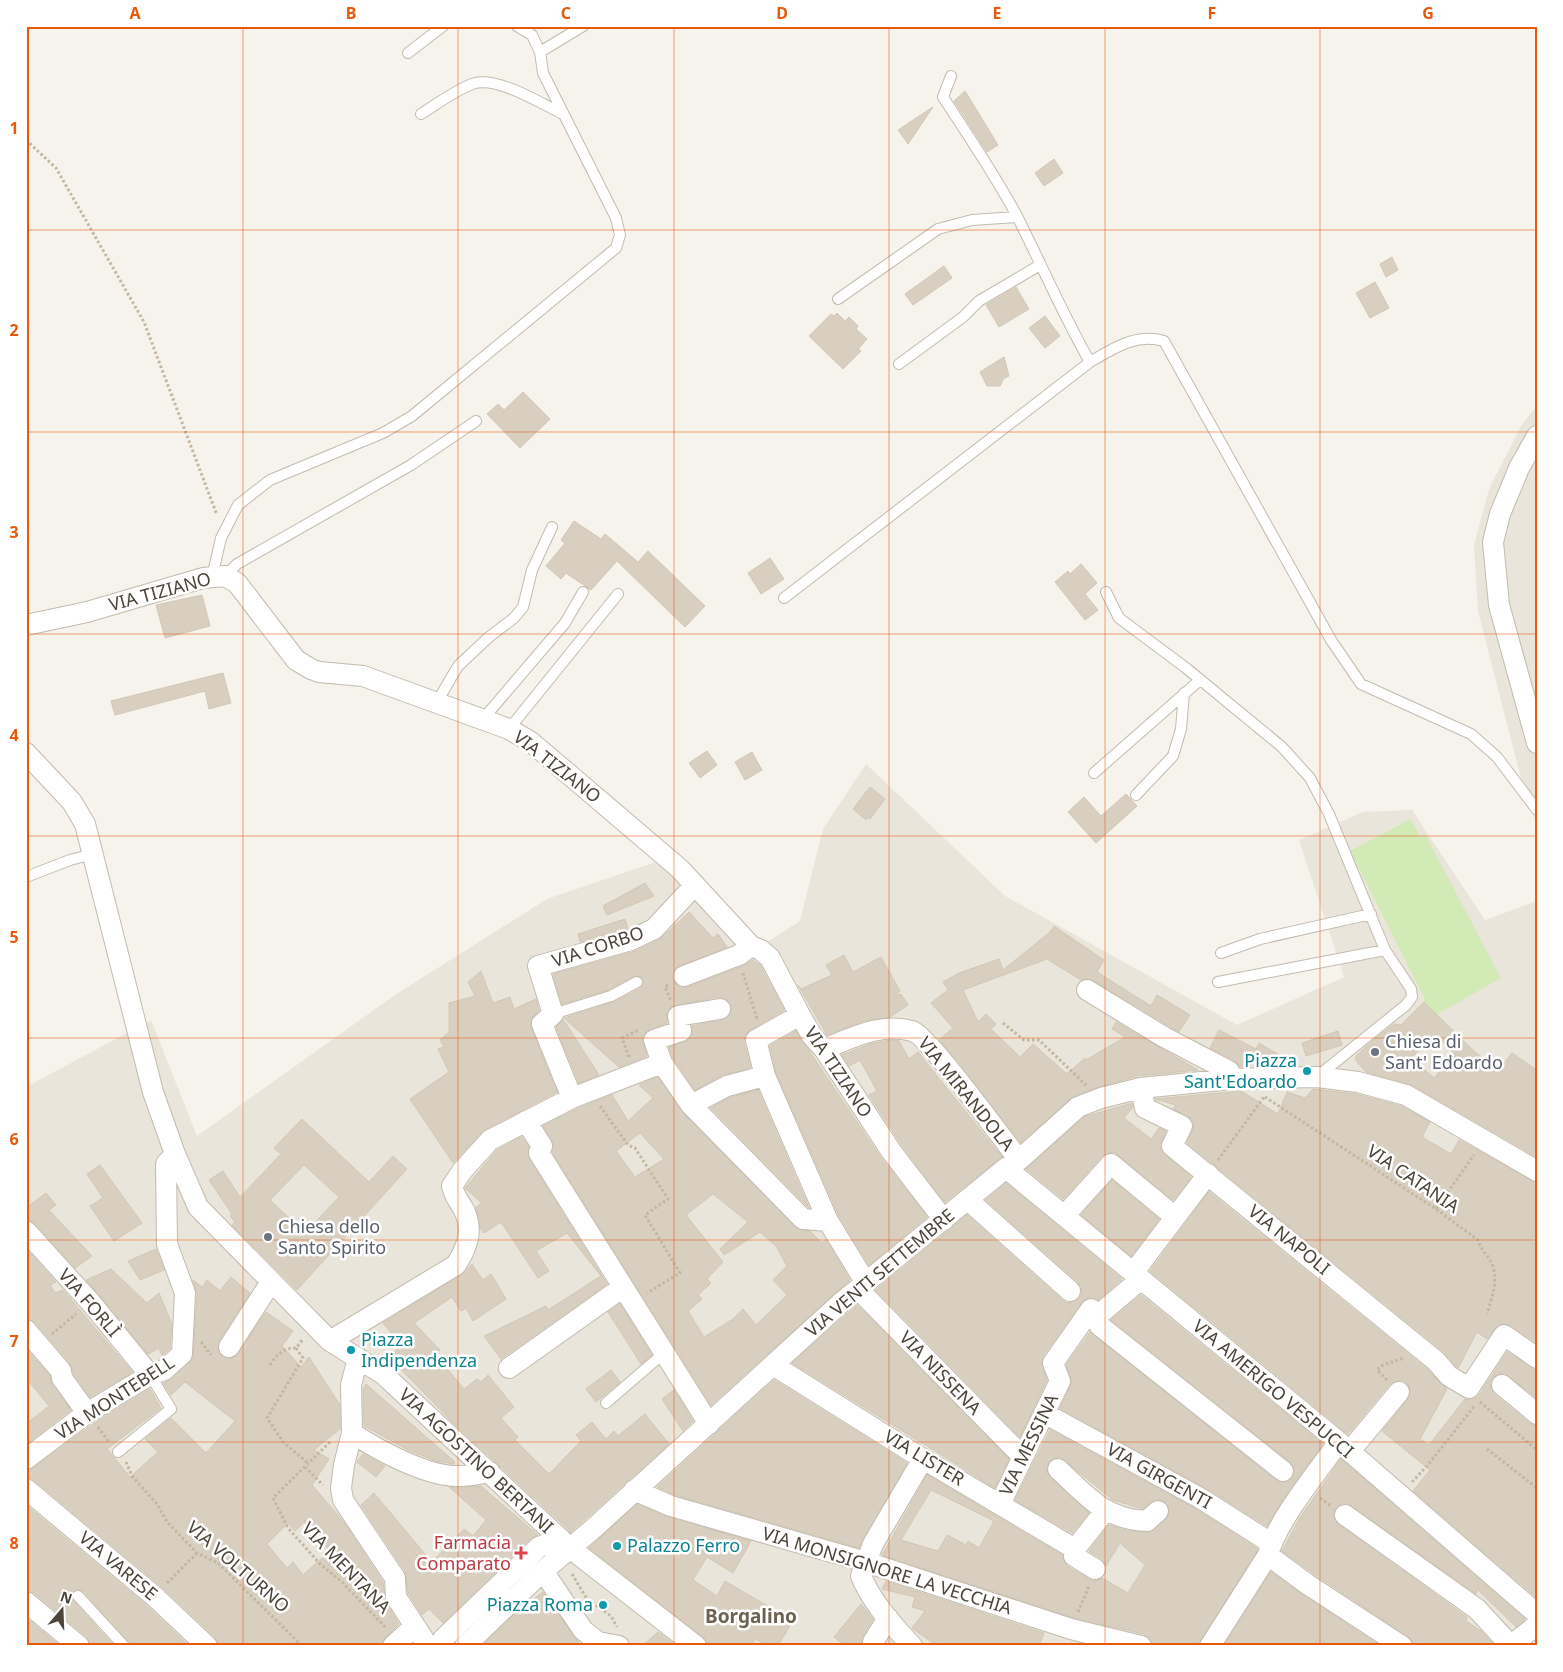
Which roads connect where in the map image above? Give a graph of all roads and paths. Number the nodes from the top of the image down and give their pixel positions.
1 (443, 26) edge
2 (517, 26) edge
3 (583, 26) edge
4 (540, 52) junction
5 (408, 53) dead end
6 (951, 76) dead end
7 (421, 114) dead end
8 (563, 114) junction
9 (26, 140) edge
10 (1017, 217) junction
11 (1040, 265) junction
12 (838, 300) dead end
13 (1090, 362) junction
14 (898, 364) dead end
15 (476, 421) dead end
16 (1537, 436) edge
17 (552, 527) dead end
18 (221, 538) junction
19 (218, 577) junction
20 (583, 592) dead end
21 (1106, 592) dead end
22 (618, 594) dead end
23 (784, 598) dead end
24 (26, 625) edge
25 (1200, 680) junction
26 (1184, 693) junction
27 (437, 702) junction
28 (483, 719) junction
29 (509, 729) junction
30 (1537, 743) edge
31 (26, 753) edge
32 (1094, 773) dead end
33 (1136, 795) dead end
34 (1537, 810) edge
35 (93, 854) junction
36 (26, 877) edge
37 (694, 884) junction
38 (1371, 914) junction
39 (751, 946) junction
40 (1385, 950) junction
41 (1221, 953) dead end
42 (684, 976) joint
43 (637, 982) dead end
44 (1218, 982) dead end
45 (746, 987) dead end
46 (1087, 990) dead end
47 (720, 1009) dead end
48 (553, 1014) junction
49 (800, 1015) junction
50 (678, 1016) junction
51 (1003, 1023) dead end
52 (762, 1036) junction
53 (654, 1040) junction
54 (824, 1049) junction
55 (662, 1063) junction
56 (635, 1073) junction
57 (765, 1076) junction
58 (1316, 1077) junction
59 (1231, 1079) junction
60 (1141, 1088) junction
61 (581, 1095) junction
62 (1093, 1101) junction
63 (691, 1105) junction
64 (526, 1121) junction
65 (1485, 1140) junction
66 (174, 1154) junction
67 (1012, 1164) junction
68 (1537, 1171) edge
69 (1208, 1174) junction
70 (968, 1200) junction
71 (1436, 1210) junction
72 (1064, 1216) junction
73 (1175, 1217) junction
74 (828, 1220) junction
75 (944, 1220) junction
76 (26, 1231) edge
77 (1137, 1276) junction
78 (271, 1282) junction
79 (862, 1286) junction
80 (1070, 1291) dead end
81 (628, 1294) junction
82 (92, 1304) junction
83 (1093, 1314) junction
84 (1487, 1314) dead end
85 (314, 1325) junction
86 (184, 1327) junction
87 (26, 1330) edge
88 (330, 1341) junction
89 (39, 1346) junction
90 (296, 1348) junction
91 (220, 1352) joint
92 (664, 1353) junction
93 (1408, 1356) dead end
94 (358, 1358) junction
95 (1537, 1358) edge
96 (270, 1364) dead end
97 (774, 1365) junction
98 (509, 1368) dead end
99 (150, 1376) junction
100 (1502, 1386) dead end
101 (1400, 1392) joint
102 (1474, 1394) junction
103 (606, 1403) dead end
104 (86, 1413) junction
105 (1044, 1413) junction
106 (1537, 1414) edge
107 (709, 1424) junction
108 (352, 1433) junction
109 (1344, 1447) junction
110 (1487, 1448) dead end
111 (1537, 1450) edge
112 (118, 1452) junction
113 (27, 1456) edge
114 (1023, 1456) junction
115 (923, 1459) junction
116 (308, 1463) junction
117 (1428, 1465) dead end
118 (1058, 1469) dead end
119 (1283, 1471) dead end
120 (490, 1472) junction
121 (1305, 1488) junction
122 (1537, 1488) edge
123 (26, 1490) edge
124 (634, 1490) junction
125 (1000, 1504) junction
126 (1105, 1511) junction
127 (1158, 1511) dead end
128 (1344, 1515) joint
129 (565, 1544) junction
130 (1075, 1549) junction
131 (1270, 1549) junction
132 (197, 1553) junction
133 (866, 1562) junction
134 (1095, 1570) joint
135 (543, 1571) junction
136 (571, 1574) dead end
137 (78, 1596) dead end
138 (154, 1596) junction
139 (26, 1602) edge
140 (1537, 1614) edge
141 (611, 1616) dead end
142 (888, 1618) junction
143 (1537, 1625) edge
144 (415, 1626) junction
145 (1071, 1629) junction
146 (395, 1643) edge
147 (79, 1646) edge
148 (124, 1646) edge
149 (207, 1646) edge
150 (302, 1646) edge
151 (428, 1646) edge
152 (440, 1646) edge
153 (465, 1646) edge
154 (619, 1646) edge
155 (696, 1646) edge
156 (873, 1646) edge
157 (912, 1646) edge
158 (1141, 1646) edge
159 (1210, 1646) edge
160 (1402, 1646) edge
161 (1511, 1646) edge

1 - 5 lane
2 - 4 lane
3 - 4 lane
4 - 8 lane
6 - 10 lane
7 - 8 lane
8 - 18 lane
9 - 18 path
10 - 11 lane
10 - 12 lane
11 - 13 lane
11 - 14 lane
13 - 23 lane
13 - 34 lane
15 - 19 lane
16 - 30 street
17 - 27 lane
18 - 19 lane
19 - 24 street, VIA TIZIANO
19 - 27 street, VIA TIZIANO
20 - 28 lane
21 - 25 lane
22 - 29 lane
25 - 26 lane
25 - 38 lane
26 - 32 lane
26 - 33 lane
27 - 28 street, VIA TIZIANO
28 - 29 street, VIA TIZIANO
29 - 37 street, VIA TIZIANO
31 - 35 street
35 - 36 lane
35 - 66 street
37 - 39 street, VIA TIZIANO
37 - 48 street, VIA CORBO
38 - 40 lane
38 - 41 lane
39 - 42 street
39 - 49 street, VIA TIZIANO
40 - 44 lane
40 - 58 lane
42 - 50 path
43 - 48 lane
45 - 52 path
46 - 59 street
47 - 50 street
48 - 61 street
49 - 52 street
49 - 54 street, VIA TIZIANO
50 - 53 street
51 - 62 path
52 - 57 street, VIA NISSENA
53 - 55 street
53 - 56 path
54 - 67 street, VIA MIRANDOLA
54 - 75 street, VIA TIZIANO
55 - 56 street
55 - 63 street
56 - 61 street
57 - 63 street
57 - 74 street, VIA NISSENA
58 - 59 street
58 - 65 street
59 - 60 street, VIA VENTI SETTEMBRE
60 - 62 street, VIA VENTI SETTEMBRE
60 - 69 street, VIA NAPOLI
61 - 64 street
61 - 81 path
62 - 67 street, VIA VENTI SETTEMBRE
63 - 74 street
64 - 81 street
64 - 88 street
65 - 68 street
65 - 71 path
66 - 78 street
66 - 86 street, VIA MONTEBELL
67 - 70 street, VIA VENTI SETTEMBRE
67 - 72 street, VIA AMERIGO VESPUCCI
69 - 71 path, VIA CATANIA
69 - 73 street, VIA MESSINA
69 - 102 street, VIA NAPOLI
70 - 75 street, VIA VENTI SETTEMBRE
70 - 80 street
71 - 84 path, VIA CATANIA
72 - 73 street
72 - 77 street, VIA AMERIGO VESPUCCI
73 - 77 street, VIA MESSINA
74 - 79 street, VIA NISSENA
75 - 79 street, VIA VENTI SETTEMBRE
76 - 82 street, VIA FORLÌ
77 - 83 street, VIA MESSINA
77 - 109 street, VIA AMERIGO VESPUCCI
78 - 85 street
78 - 91 street
79 - 97 street, VIA VENTI SETTEMBRE
79 - 114 street, VIA NISSENA
81 - 92 street
81 - 98 street
82 - 89 path
82 - 99 street, VIA FORLÌ
83 - 105 street, VIA MESSINA
83 - 119 street
85 - 88 street
85 - 90 path
86 - 91 path
86 - 99 street, VIA MONTEBELL
87 - 89 street
88 - 94 street
89 - 104 street
90 - 96 path
90 - 116 path
92 - 103 lane
92 - 107 street
93 - 101 path
94 - 108 street
94 - 120 street, VIA AGOSTINO BERTANI
95 - 102 street
97 - 107 street, VIA VENTI SETTEMBRE
97 - 115 street, VIA LISTER
99 - 104 street, VIA MONTEBELL
99 - 112 lane
100 - 106 street
101 - 109 street
102 - 111 path
102 - 117 path
104 - 112 path, VIA VOLTURNO
104 - 113 street, VIA MONTEBELL
105 - 114 street, VIA MESSINA
105 - 131 street, VIA GIRGENTI
107 - 124 street, VIA VENTI SETTEMBRE
108 - 116 path, VIA MENTANA
108 - 120 street
108 - 144 street
109 - 121 street
109 - 140 street, VIA AMERIGO VESPUCCI
110 - 122 path
112 - 132 path, VIA VOLTURNO
114 - 125 street, VIA MESSINA
115 - 125 street, VIA LISTER
115 - 133 street
116 - 146 path, VIA MENTANA
118 - 126 street
120 - 129 street, VIA AGOSTINO BERTANI
121 - 128 path
121 - 131 street
123 - 138 street, VIA VARESE
124 - 129 street, VIA VENTI SETTEMBRE
124 - 133 street, VIA MONSIGNORE LA VECCHIA
125 - 130 street, VIA LISTER
126 - 127 street
126 - 130 street
128 - 161 street
129 - 135 street, VIA VENTI SETTEMBRE
129 - 152 street
129 - 155 street
130 - 134 street, VIA LISTER
131 - 159 street
131 - 160 street, VIA GIRGENTI
132 - 138 path
132 - 150 path, VIA VOLTURNO
133 - 142 street
133 - 145 street, VIA MONSIGNORE LA VECCHIA
134 - 145 path
135 - 153 street, VIA VENTI SETTEMBRE
135 - 154 street
136 - 141 path
137 - 148 lane
138 - 149 street, VIA VARESE
139 - 147 street
142 - 156 street
142 - 157 street
143 - 161 street
144 - 146 street
144 - 151 street
145 - 158 street, VIA MONSIGNORE LA VECCHIA

